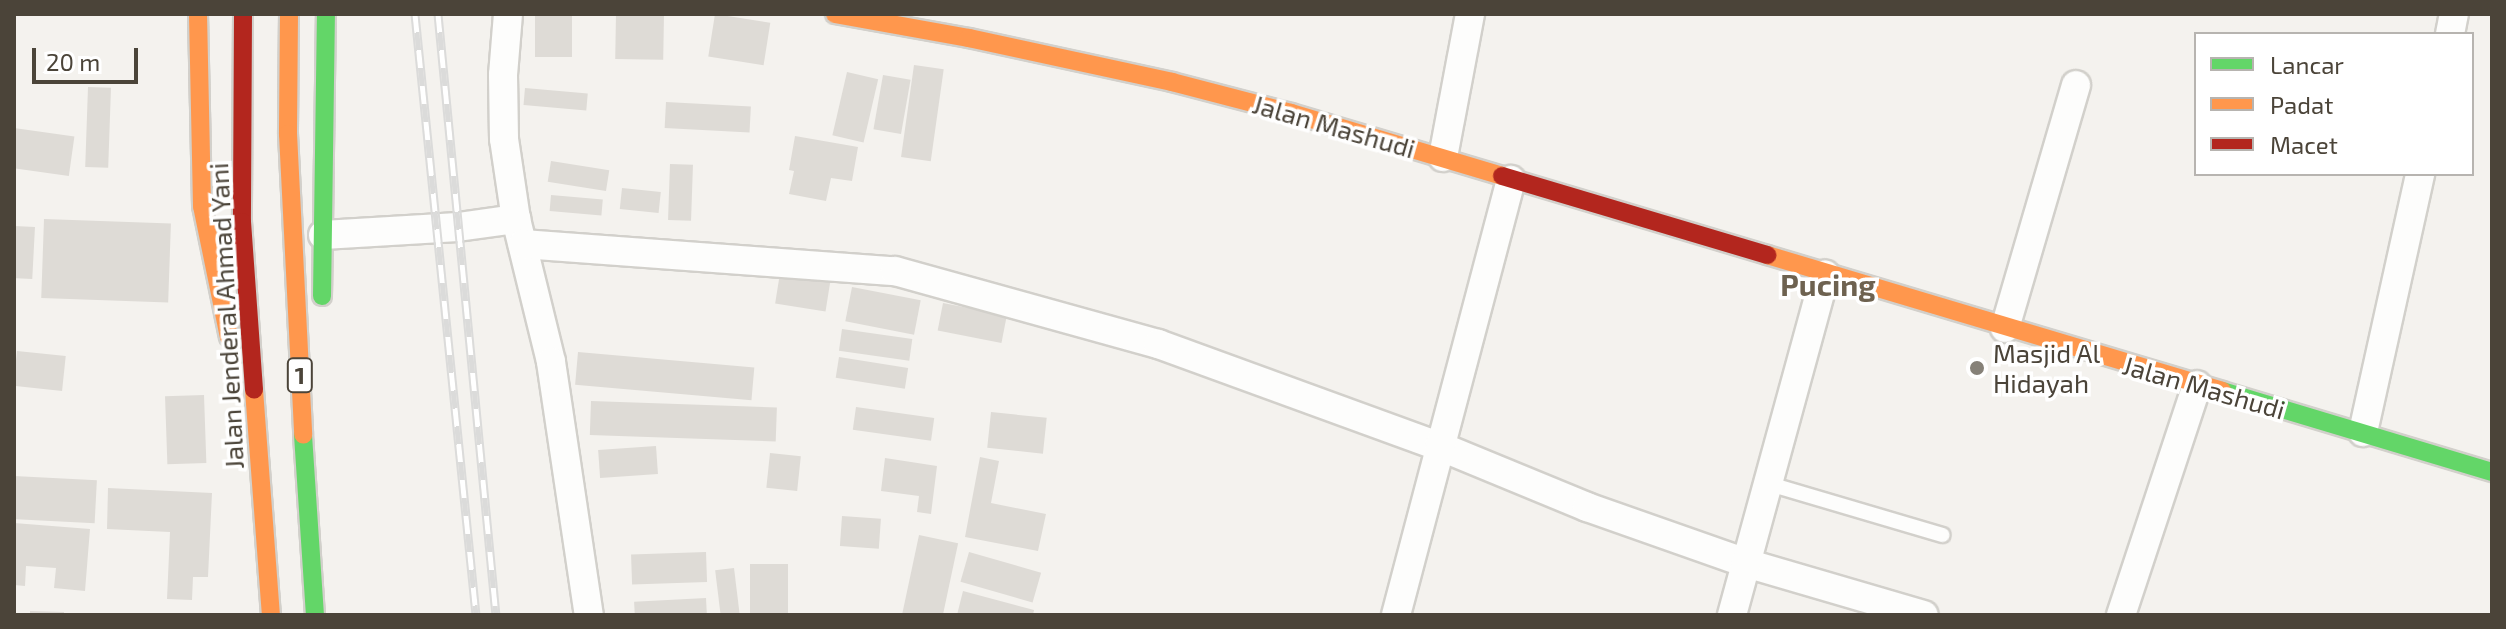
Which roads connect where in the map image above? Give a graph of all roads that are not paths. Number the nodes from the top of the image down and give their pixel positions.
1 (198, 14) edge
2 (243, 14) edge
3 (289, 14) edge
4 (326, 14) edge
5 (508, 14) edge
6 (835, 14) edge
7 (1470, 14) edge
8 (972, 26) edge
9 (2076, 85) dead end
10 (1443, 157) junction
11 (2420, 176) edge
12 (1511, 180) junction
13 (520, 231) junction
14 (323, 235) junction
15 (1825, 274) junction
16 (321, 314) dead end
17 (2005, 328) junction
18 (319, 378) dead end
19 (2197, 385) junction
20 (2363, 432) junction
21 (1439, 446) junction
22 (258, 455) junction
23 (2492, 472) edge
24 (1766, 483) junction
25 (1943, 535) dead end
26 (313, 551) junction
27 (1746, 563) junction
28 (271, 615) edge
29 (315, 615) edge
30 (589, 615) edge
31 (1396, 615) edge
32 (1732, 615) edge
33 (1924, 615) edge
34 (2121, 615) edge

1 - 22 main road
2 - 22 main road, Jalan Jenderal Ahmad Yani / 1
3 - 26 main road, 1
4 - 14 main road
5 - 13 street
6 - 8 main road, Jalan Mashudi
7 - 10 street
8 - 10 main road, Jalan Mashudi
9 - 17 street
10 - 12 main road, Jalan Mashudi
11 - 20 street
12 - 15 main road, Jalan Mashudi
12 - 21 street
13 - 14 street
13 - 21 street
13 - 30 street
14 - 16 main road
15 - 17 main road, Jalan Mashudi
15 - 24 street
17 - 19 main road, Jalan Mashudi
18 - 26 main road
19 - 20 main road, Jalan Mashudi
19 - 34 street
20 - 23 main road, Jalan Mashudi
21 - 27 street
21 - 31 street
22 - 28 main road, Jalan Jenderal Ahmad Yani / 1
24 - 25 lane
24 - 27 street
26 - 29 main road, 1
27 - 32 street
27 - 33 street

